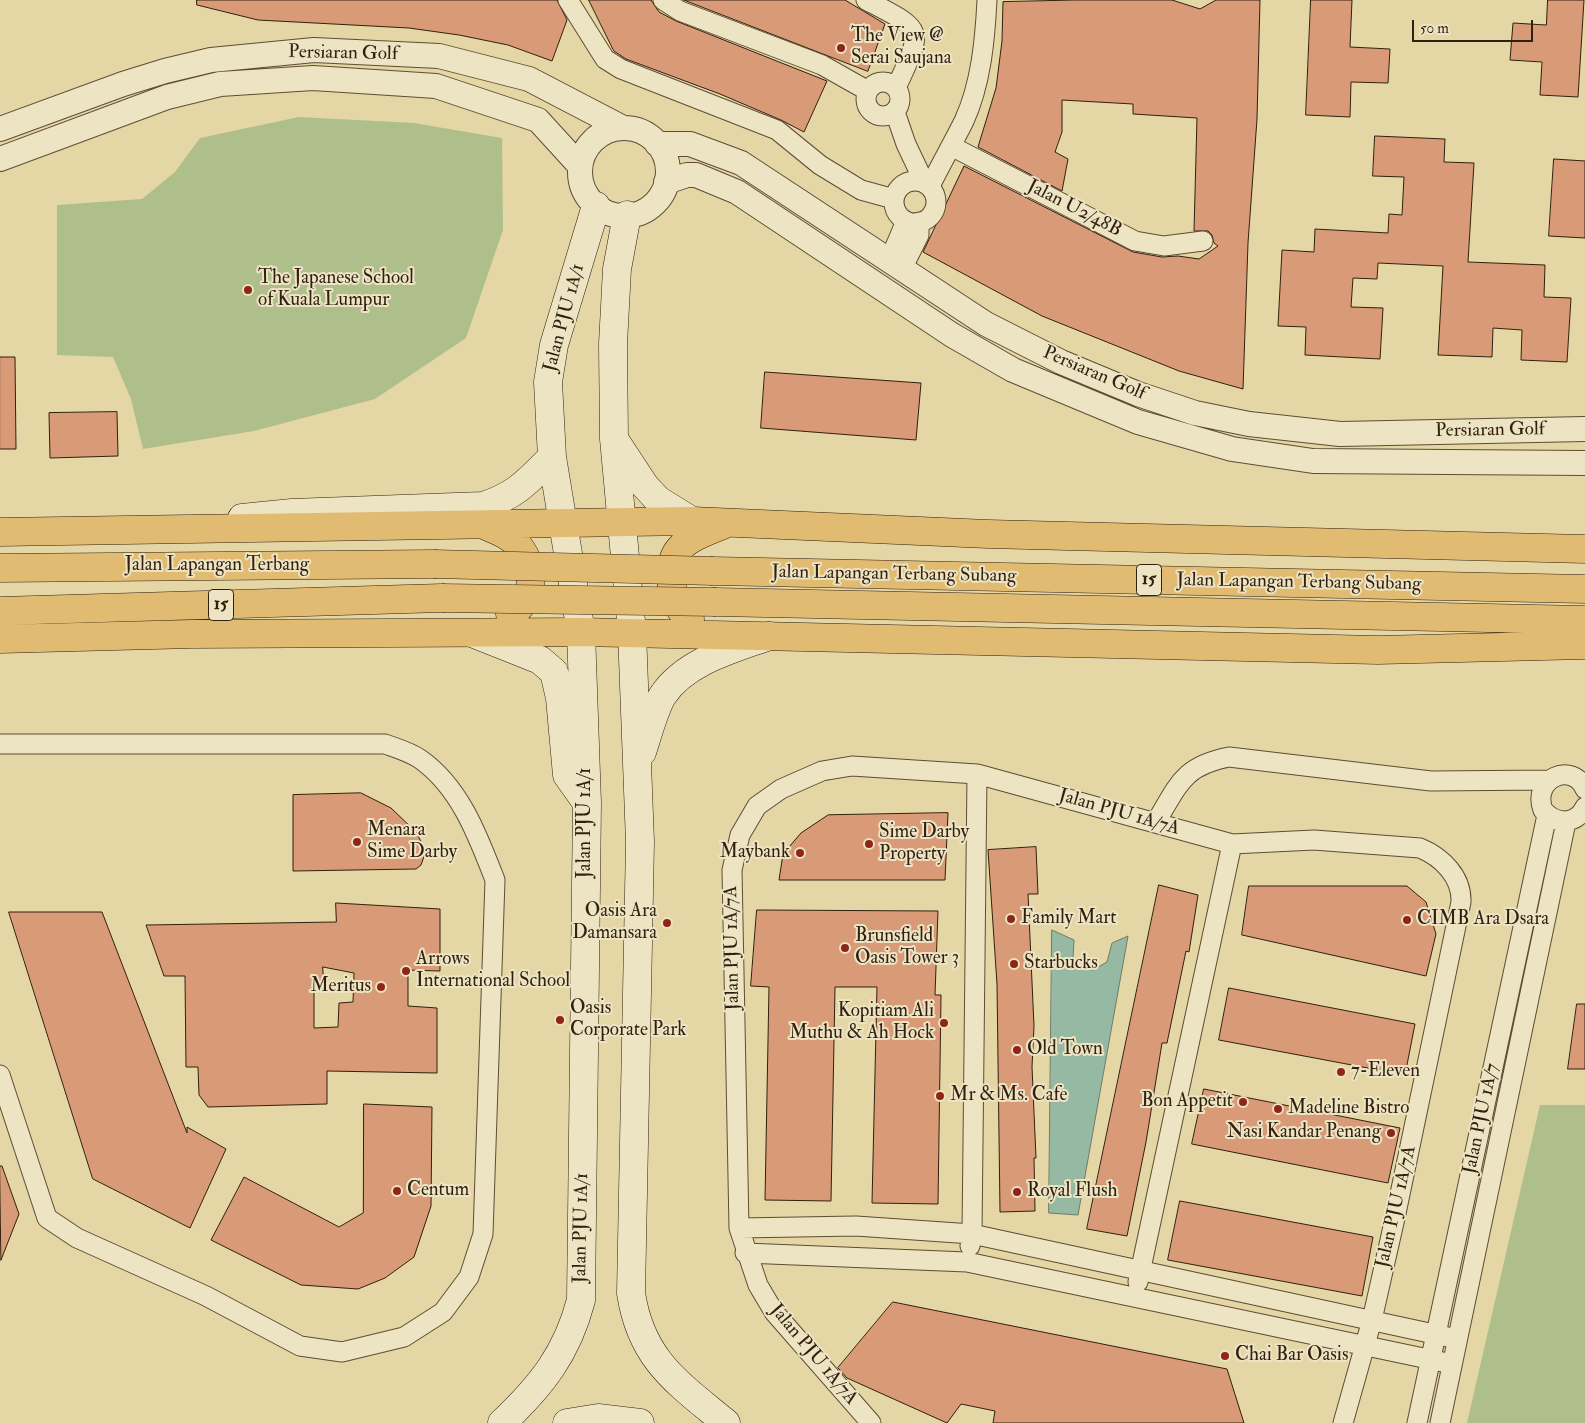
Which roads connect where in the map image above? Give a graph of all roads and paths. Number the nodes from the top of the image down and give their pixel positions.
1 (568, 0) edge
2 (663, 0) edge
3 (866, 0) edge
4 (987, 0) edge
5 (896, 88) junction
6 (868, 91) junction
7 (891, 114) junction
8 (623, 128) junction
9 (0, 129) edge
10 (658, 144) junction
11 (950, 146) junction
12 (0, 158) edge
13 (580, 166) junction
14 (666, 182) junction
15 (921, 183) junction
16 (894, 199) junction
17 (596, 206) junction
18 (627, 215) junction
19 (913, 222) junction
20 (1203, 241) dead end
21 (895, 265) junction
22 (1138, 394) junction
23 (1138, 422) junction
24 (1585, 429) edge
25 (614, 439) junction
26 (552, 457) junction
27 (1585, 463) edge
28 (692, 521) junction
29 (620, 522) junction
30 (728, 522) junction
31 (562, 523) junction
32 (484, 524) junction
33 (209, 529) junction
34 (0, 532) edge
35 (1585, 550) edge
36 (0, 568) edge
37 (713, 571) joint
38 (1585, 589) edge
39 (442, 598) joint
40 (0, 611) edge
41 (1585, 620) edge
42 (470, 632) junction
43 (580, 632) junction
44 (632, 632) junction
45 (731, 635) junction
46 (770, 636) junction
47 (0, 639) edge
48 (1585, 645) edge
49 (0, 744) edge
50 (637, 767) junction
51 (977, 774) junction
52 (1548, 780) junction
53 (1582, 781) edge
54 (587, 803) junction
55 (1585, 807) edge
56 (1547, 816) junction
57 (1156, 822) junction
58 (1566, 822) junction
59 (1232, 844) junction
60 (0, 1075) edge
61 (739, 1228) junction
62 (972, 1234) junction
63 (745, 1253) junction
64 (967, 1262) junction
65 (1140, 1270) junction
66 (1135, 1298) junction
67 (1372, 1320) junction
68 (1436, 1334) junction
69 (1457, 1339) junction
70 (1364, 1347) junction
71 (1430, 1360) junction
72 (1452, 1364) junction
73 (502, 1423) edge
74 (568, 1423) edge
75 (640, 1423) edge
76 (726, 1423) edge
77 (871, 1423) edge
78 (1343, 1423) edge
79 (1417, 1423) edge
80 (1440, 1423) edge

1 - 16 street
2 - 6 street
3 - 5 street
4 - 11 street
5 - 6 street
5 - 7 street
6 - 7 street
7 - 15 street
8 - 9 street, Persiaran Golf
8 - 10 street
8 - 13 street
10 - 14 street
10 - 21 street, Persiaran Golf
11 - 15 street
11 - 20 street, Jalan U2/48B
12 - 13 street, Persiaran Golf
13 - 17 street
14 - 18 street
14 - 23 street, Persiaran Golf
15 - 16 street
15 - 19 street
16 - 19 street
17 - 18 street
17 - 26 main road, Jalan PJU 1A/1
18 - 25 main road, Jalan PJU 1A/1
19 - 21 street
21 - 22 street, Persiaran Golf
22 - 23 street
22 - 24 street, Persiaran Golf
23 - 27 street, Persiaran Golf
25 - 28 main road
25 - 29 main road, Jalan PJU 1A/1
26 - 31 main road, Jalan PJU 1A/1
26 - 33 main road
28 - 29 main road
28 - 30 main road
29 - 31 main road
29 - 44 main road, Jalan PJU 1A/1
30 - 35 main road
30 - 45 main road
31 - 32 main road
31 - 43 main road, Jalan PJU 1A/1
32 - 33 main road
32 - 42 main road
33 - 34 main road
36 - 37 main road, Jalan Lapangan Terbang / 15, bridge
37 - 38 main road, Jalan Lapangan Terbang Subang / 15
39 - 40 main road, Jalan Lapangan Terbang / 15
39 - 41 main road, Jalan Lapangan Terbang Subang / 15, bridge
42 - 43 main road
42 - 47 main road
42 - 54 main road
43 - 44 main road
43 - 54 main road, Jalan PJU 1A/1
44 - 45 main road
44 - 50 main road, Jalan PJU 1A/1
45 - 46 main road
46 - 48 main road
46 - 50 main road
49 - 60 street
50 - 76 main road, Jalan PJU 1A/1
51 - 57 street, Jalan PJU 1A/7A
51 - 61 street, Jalan PJU 1A/7A
51 - 62 street
52 - 53 street
52 - 56 street
52 - 57 street
54 - 73 main road, Jalan PJU 1A/1
55 - 58 street
56 - 58 street
56 - 68 street, Jalan PJU 1A/7
57 - 59 street, Jalan PJU 1A/7A
58 - 69 street, Jalan PJU 1A/7
59 - 65 street
59 - 67 street, Jalan PJU 1A/7A
61 - 62 street
61 - 63 street, Jalan PJU 1A/7A
62 - 64 street
62 - 65 street
63 - 64 street
63 - 77 street, Jalan PJU 1A/7A
64 - 66 street
65 - 66 street
65 - 67 street
66 - 70 street
67 - 68 street
67 - 70 street, Jalan PJU 1A/7A
68 - 69 street
68 - 71 street, Jalan PJU 1A/7
69 - 72 street, Jalan PJU 1A/7
70 - 71 street
70 - 78 street, Jalan PJU 1A/7A
71 - 72 street
71 - 79 street, Jalan PJU 1A/7
72 - 80 street, Jalan PJU 1A/7
74 - 75 main road

